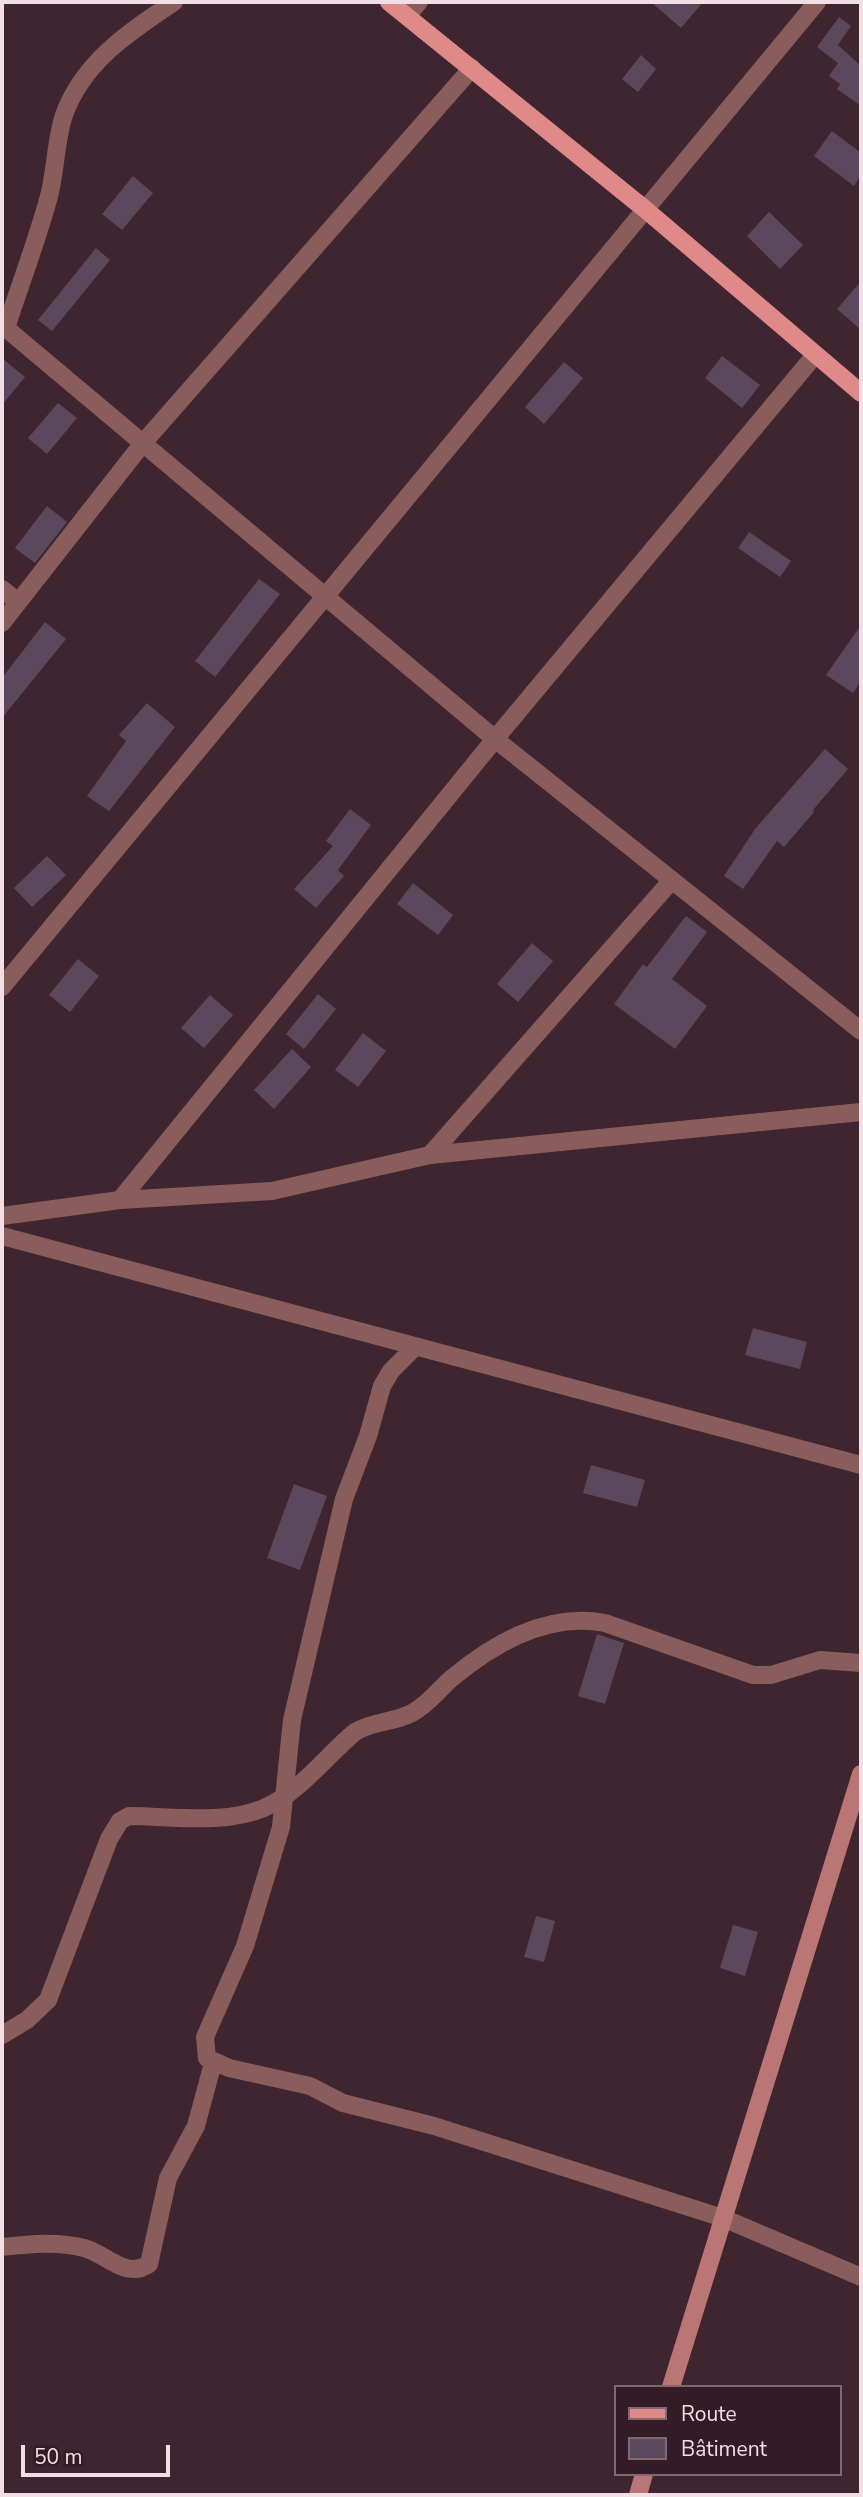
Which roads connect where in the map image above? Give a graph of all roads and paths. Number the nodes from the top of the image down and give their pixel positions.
1 (174, 2) edge
2 (389, 2) edge
3 (419, 2) edge
4 (817, 2) edge
5 (407, 16) junction
6 (472, 68) junction
7 (646, 210) junction
8 (4, 326) edge
9 (815, 355) junction
10 (861, 393) edge
11 (143, 443) junction
12 (2, 589) edge
13 (324, 598) junction
14 (18, 602) junction
15 (2, 623) edge
16 (495, 739) junction
17 (673, 880) junction
18 (2, 987) edge
19 (861, 1031) edge
20 (861, 1112) edge
21 (430, 1156) junction
22 (120, 1200) junction
23 (2, 1216) edge
24 (2, 1236) edge
25 (415, 1347) junction
26 (861, 1465) edge
27 (861, 1663) edge
28 (861, 1774) edge
29 (285, 1795) junction
30 (2, 2035) edge
31 (213, 2063) junction
32 (723, 2218) junction
33 (2, 2247) edge
34 (861, 2277) edge
35 (672, 2385) edge
36 (643, 2476) edge
37 (638, 2495) edge

1 - 8 street
2 - 5 main road
3 - 5 street
4 - 7 street
5 - 6 main road
6 - 7 main road
6 - 11 street
7 - 9 main road
7 - 13 street
8 - 11 street
9 - 10 main road
9 - 16 street
11 - 13 street
11 - 14 street
12 - 14 street
13 - 16 street
13 - 18 street
14 - 15 street
16 - 17 street
16 - 22 street
17 - 19 street
17 - 21 street
20 - 21 street
21 - 22 street
22 - 23 street
24 - 25 street
25 - 26 street
25 - 29 street
27 - 29 street
28 - 32 main road
29 - 30 street
29 - 31 street
31 - 32 street
31 - 33 street
32 - 34 street
32 - 35 main road
36 - 37 main road

